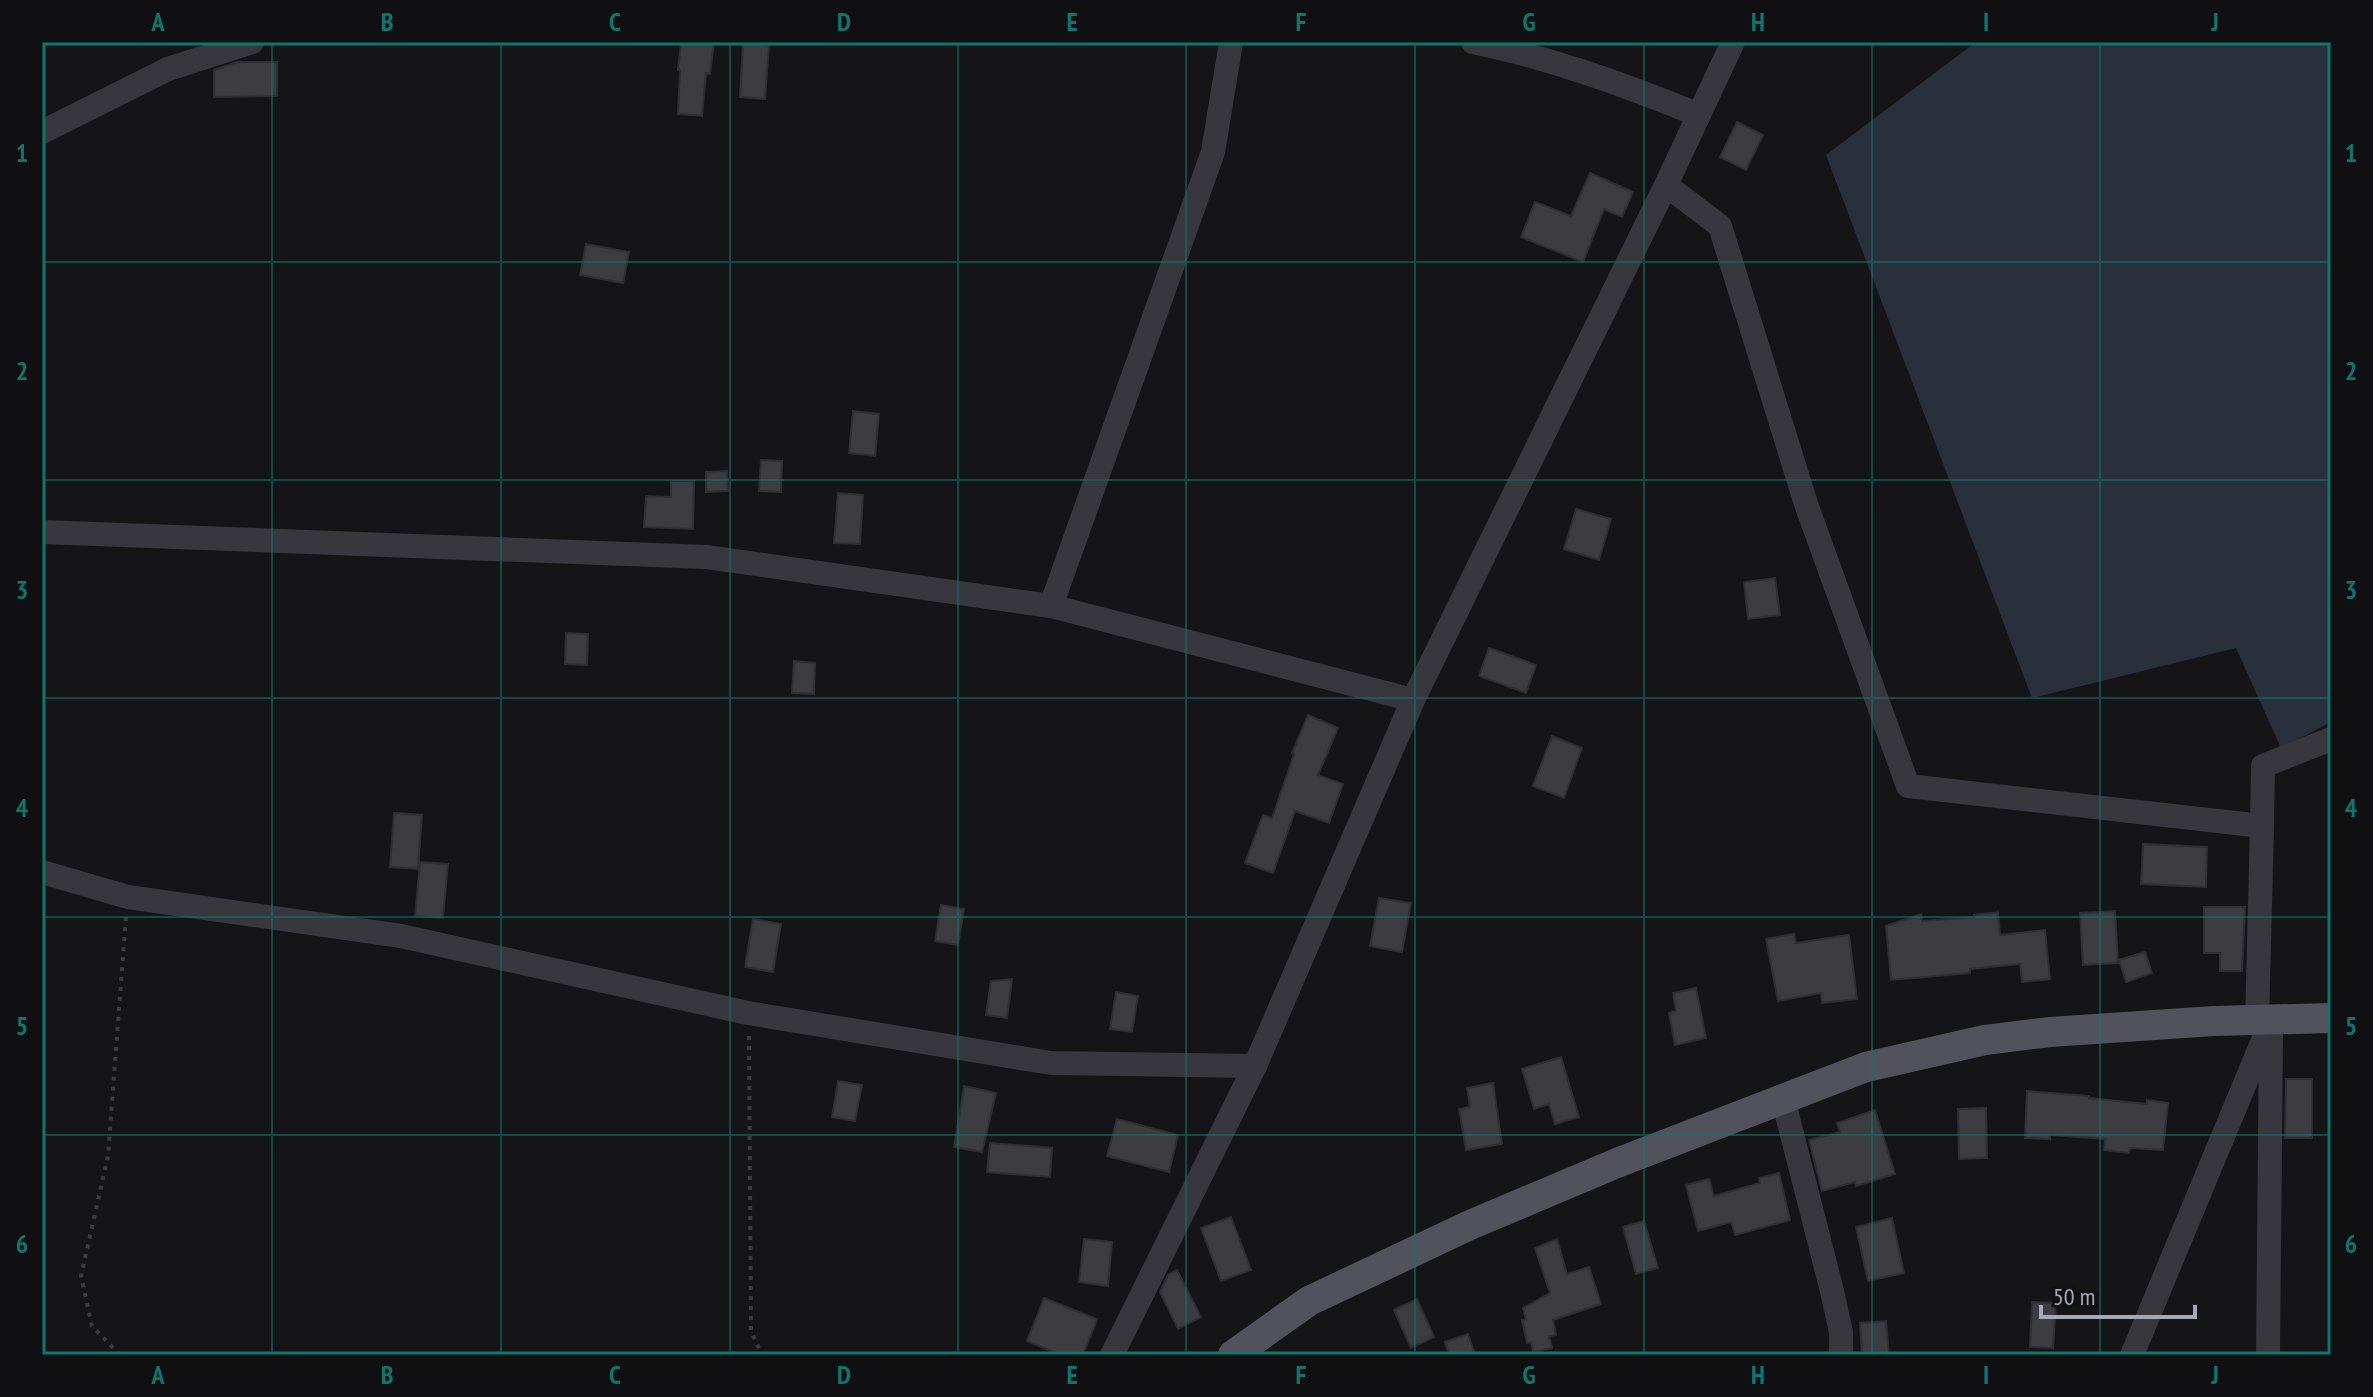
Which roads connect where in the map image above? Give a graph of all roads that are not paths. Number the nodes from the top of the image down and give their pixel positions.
1 (252, 42) edge
2 (1231, 42) edge
3 (1473, 42) edge
4 (1733, 42) edge
5 (1699, 115) junction
6 (42, 132) edge
7 (1666, 185) junction
8 (42, 532) edge
9 (1051, 606) junction
10 (1413, 700) junction
11 (2331, 739) edge
12 (2262, 826) junction
13 (42, 872) edge
14 (2331, 1018) edge
15 (2264, 1021) junction
16 (1255, 1066) junction
17 (1783, 1099) junction
18 (1112, 1355) edge
19 (1233, 1355) edge
20 (1841, 1355) edge
21 (2132, 1355) edge
22 (2268, 1355) edge

1 - 6 street
2 - 9 street
3 - 5 street
4 - 5 street
5 - 7 street
7 - 10 street
7 - 12 street
8 - 9 street
9 - 10 street
10 - 16 street
11 - 12 street
12 - 15 street
13 - 16 street
14 - 15 main road
15 - 17 main road
15 - 21 street
15 - 22 street
16 - 18 street
17 - 19 main road
17 - 20 street

